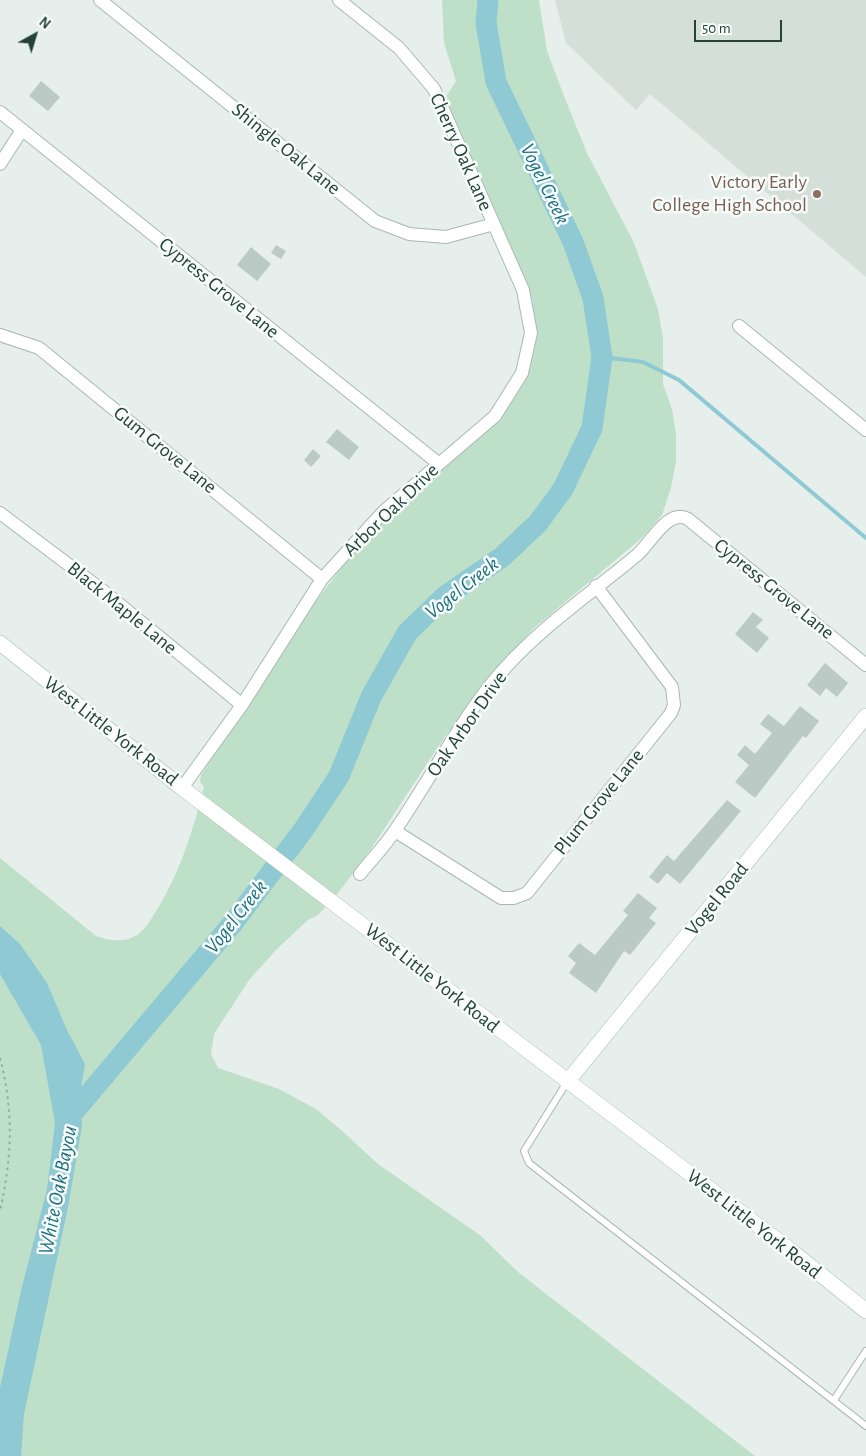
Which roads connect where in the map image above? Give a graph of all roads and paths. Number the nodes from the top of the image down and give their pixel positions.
1 (100, 0) edge
2 (339, 0) edge
3 (0, 112) edge
4 (22, 130) junction
5 (0, 164) edge
6 (494, 224) junction
7 (739, 326) dead end
8 (0, 334) edge
9 (866, 430) edge
10 (438, 463) junction
11 (0, 513) edge
12 (682, 515) joint
13 (322, 579) junction
14 (596, 586) junction
15 (1, 646) edge
16 (866, 665) edge
17 (242, 705) junction
18 (866, 716) edge
19 (182, 788) junction
20 (395, 831) junction
21 (360, 874) dead end
22 (0, 1058) edge
23 (567, 1082) junction
24 (0, 1211) edge
25 (866, 1311) edge
26 (866, 1351) edge
27 (834, 1400) junction
28 (866, 1426) edge

1 - 6 street, Shingle Oak Lane
2 - 6 street, Cherry Oak Lane
3 - 4 street, Cypress Grove Lane
4 - 5 street
4 - 10 street, Cypress Grove Lane
6 - 10 street, Arbor Oak Drive
7 - 9 street
8 - 13 street, Gum Grove Lane
10 - 13 street, Arbor Oak Drive
11 - 17 street, Black Maple Lane
12 - 14 street, Oak Arbor Drive
12 - 16 street, Cypress Grove Lane
13 - 17 street, Arbor Oak Drive
14 - 20 street, Oak Arbor Drive
14 - 20 street, Plum Grove Lane
15 - 19 street, West Little York Road
17 - 19 street, Arbor Oak Drive
18 - 23 street, Vogel Road
19 - 23 street, West Little York Road
20 - 21 street, Oak Arbor Drive
22 - 24 path
23 - 25 street, West Little York Road
23 - 27 lane
26 - 27 lane
27 - 28 lane

